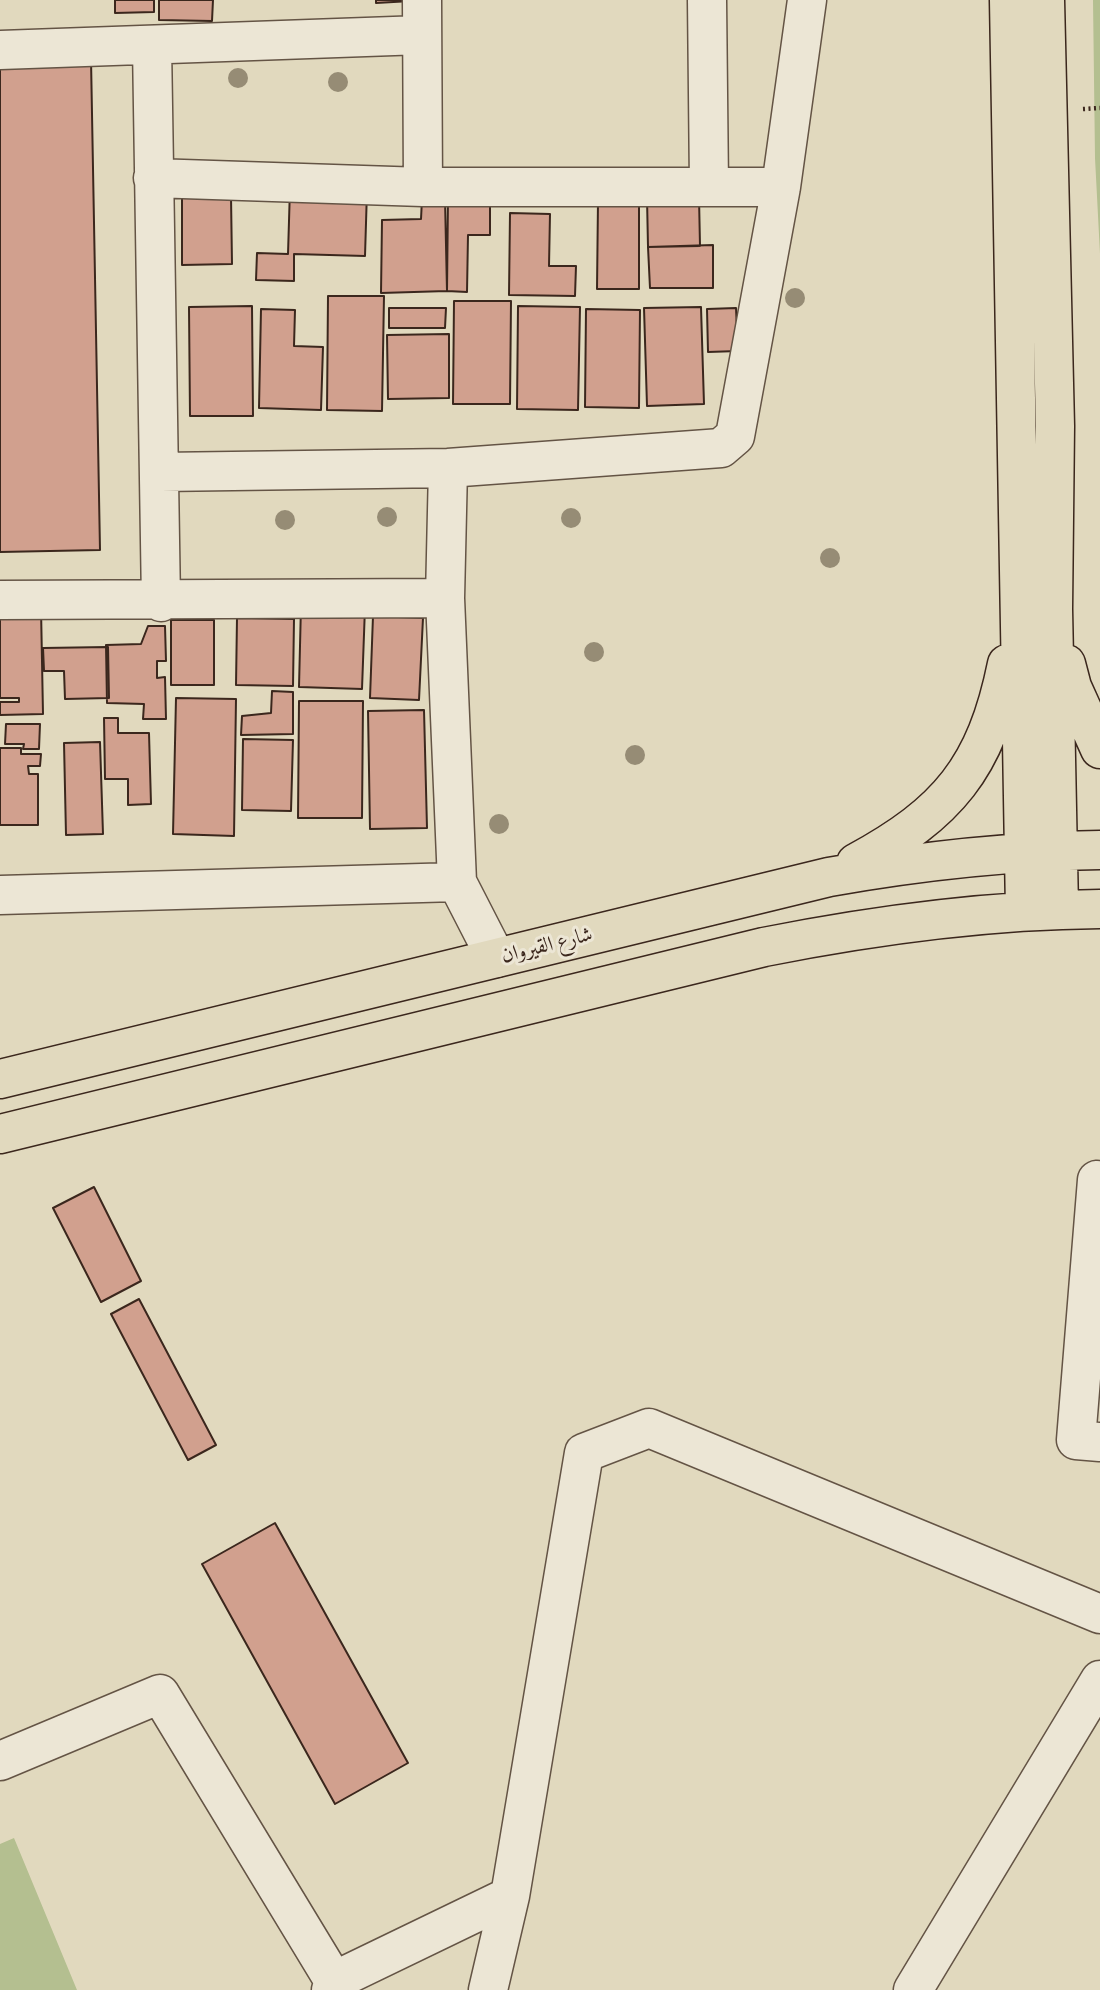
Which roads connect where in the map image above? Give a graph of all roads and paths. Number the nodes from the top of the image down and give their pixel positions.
1 (707, 0) edge
2 (807, 0) edge
3 (1009, 0) edge
4 (1045, 0) edge
5 (422, 17) edge
6 (152, 45) junction
7 (0, 50) edge
8 (153, 178) junction
9 (709, 186) junction
10 (423, 187) junction
11 (781, 187) junction
12 (448, 468) junction
13 (161, 472) junction
14 (445, 598) junction
15 (0, 600) edge
16 (161, 602) junction
17 (1036, 611) junction
18 (1100, 749) edge
19 (1100, 850) edge
20 (1041, 851) junction
21 (829, 877) junction
22 (457, 881) junction
23 (0, 895) edge
24 (1100, 909) edge
25 (1042, 910) junction
26 (496, 958) junction
27 (0, 1079) edge
28 (0, 1134) edge
29 (1100, 1181) edge
30 (1100, 1442) edge
31 (1100, 1614) edge
32 (1100, 1680) edge
33 (0, 1761) edge
34 (510, 1896) junction
35 (333, 1986) edge
36 (488, 1990) edge
37 (913, 1990) edge

1 - 9 street
2 - 11 street
3 - 17 main road
4 - 17 main road
5 - 6 street
5 - 10 street
6 - 7 street
6 - 8 street
8 - 10 street
8 - 13 street
9 - 10 street
9 - 11 street
11 - 12 street
12 - 13 street
12 - 14 street
13 - 16 street
14 - 16 street
14 - 22 street
15 - 16 street
17 - 18 main road
17 - 20 main road
17 - 21 main road
19 - 20 main road, شارع القيروان
20 - 21 main road, شارع القيروان
20 - 25 main road
21 - 26 main road, شارع القيروان
22 - 23 street
22 - 26 street
24 - 25 main road
25 - 28 main road
26 - 27 main road, شارع القيروان
29 - 30 street
31 - 34 street
32 - 37 street
33 - 35 street
34 - 35 street
34 - 36 street

